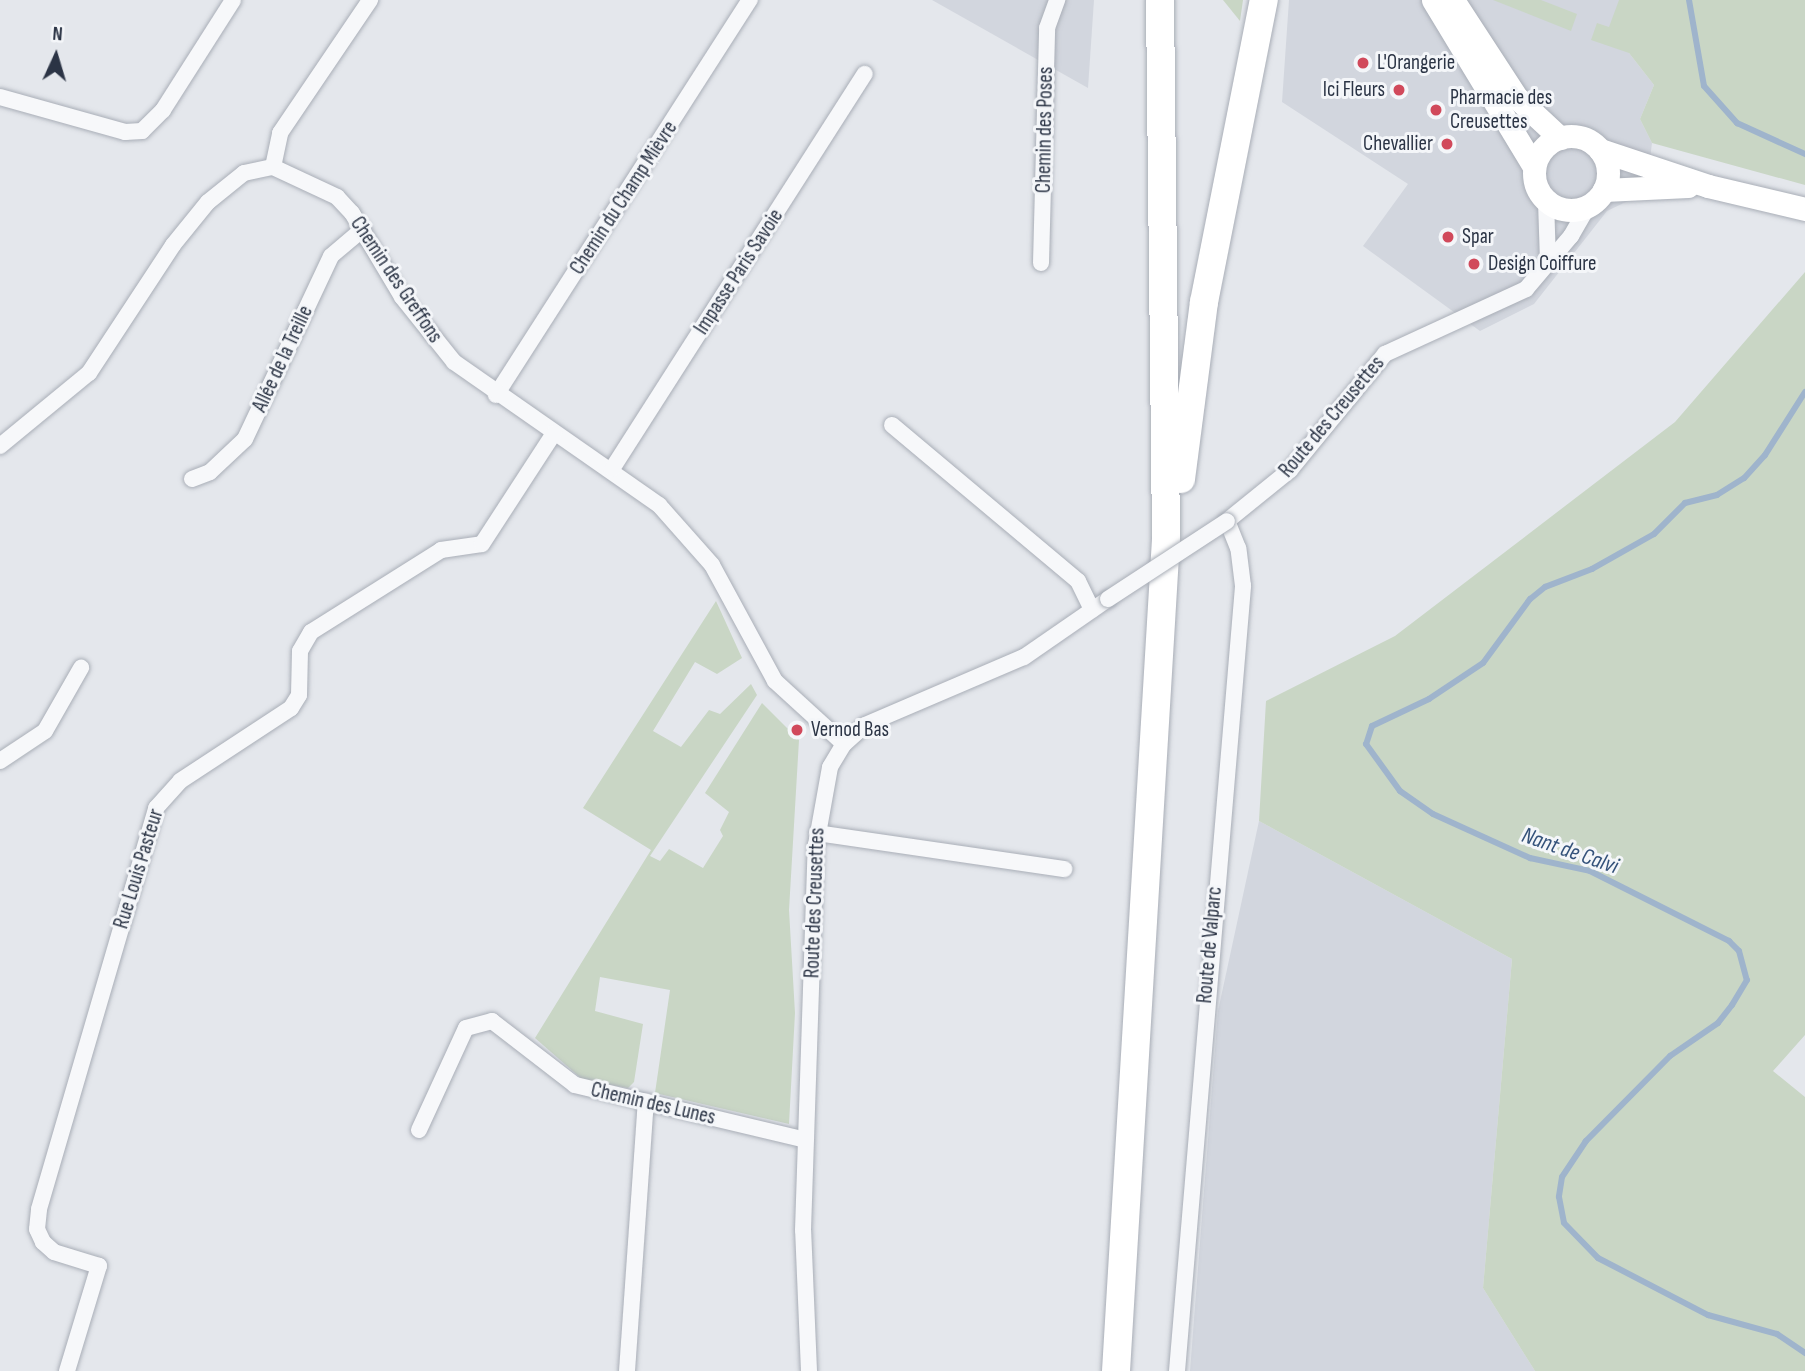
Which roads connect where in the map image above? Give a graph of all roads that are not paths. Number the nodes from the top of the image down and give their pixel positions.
1 (233, 0) edge
2 (370, 0) edge
3 (750, 0) edge
4 (1057, 0) edge
5 (1160, 0) edge
6 (1166, 0) edge
7 (1264, 0) edge
8 (1433, 0) edge
9 (1453, 0) edge
10 (865, 74) dead end
11 (0, 97) edge
12 (1160, 103) junction
13 (1560, 138) junction
14 (1600, 150) junction
15 (273, 167) junction
16 (1534, 167) junction
17 (1708, 186) junction
18 (1596, 198) junction
19 (1546, 201) junction
20 (1805, 209) edge
21 (363, 229) junction
22 (1548, 261) junction
23 (1041, 262) dead end
24 (496, 395) junction
25 (892, 425) dead end
26 (554, 433) junction
27 (0, 446) edge
28 (612, 469) junction
29 (192, 479) dead end
30 (1227, 521) junction
31 (1093, 610) junction
32 (1162, 617) junction
33 (81, 668) dead end
34 (844, 744) junction
35 (0, 761) edge
36 (817, 833) junction
37 (1064, 869) dead end
38 (646, 1102) junction
39 (419, 1130) dead end
40 (806, 1140) junction
41 (67, 1371) edge
42 (627, 1371) edge
43 (808, 1371) edge
44 (1116, 1371) edge
45 (1177, 1371) edge

1 - 11 street
2 - 15 street
3 - 24 street, Chemin du Champ Mièvre
4 - 23 street, Chemin des Poses
5 - 12 highway
6 - 12 highway
7 - 32 highway
8 - 16 main road
9 - 13 main road
10 - 28 street, Impasse Paris Savoie
12 - 32 highway
13 - 14 main road
13 - 16 main road
14 - 17 main road
14 - 18 main road
15 - 21 street, Chemin des Greffons
15 - 27 street
16 - 19 main road
17 - 18 main road
17 - 20 main road
18 - 19 main road
18 - 22 street, Route des Creusettes
19 - 22 street
21 - 24 street, Chemin des Greffons
21 - 29 street, Allée de la Treille
22 - 30 street, Route des Creusettes
24 - 26 street, Chemin des Greffons
25 - 31 street
26 - 28 street, Chemin des Greffons
26 - 41 street, Rue Louis Pasteur
28 - 34 street, Chemin des Greffons
30 - 31 street, Route des Creusettes, bridge
30 - 45 street, Route de Valparc
31 - 34 street, Route des Creusettes
32 - 44 highway
33 - 35 street
34 - 36 street, Route des Creusettes
36 - 37 street
36 - 40 street, Route des Creusettes
38 - 39 street, Chemin des Lunes
38 - 40 street, Chemin des Lunes
38 - 42 street
40 - 43 street, Route des Creusettes

